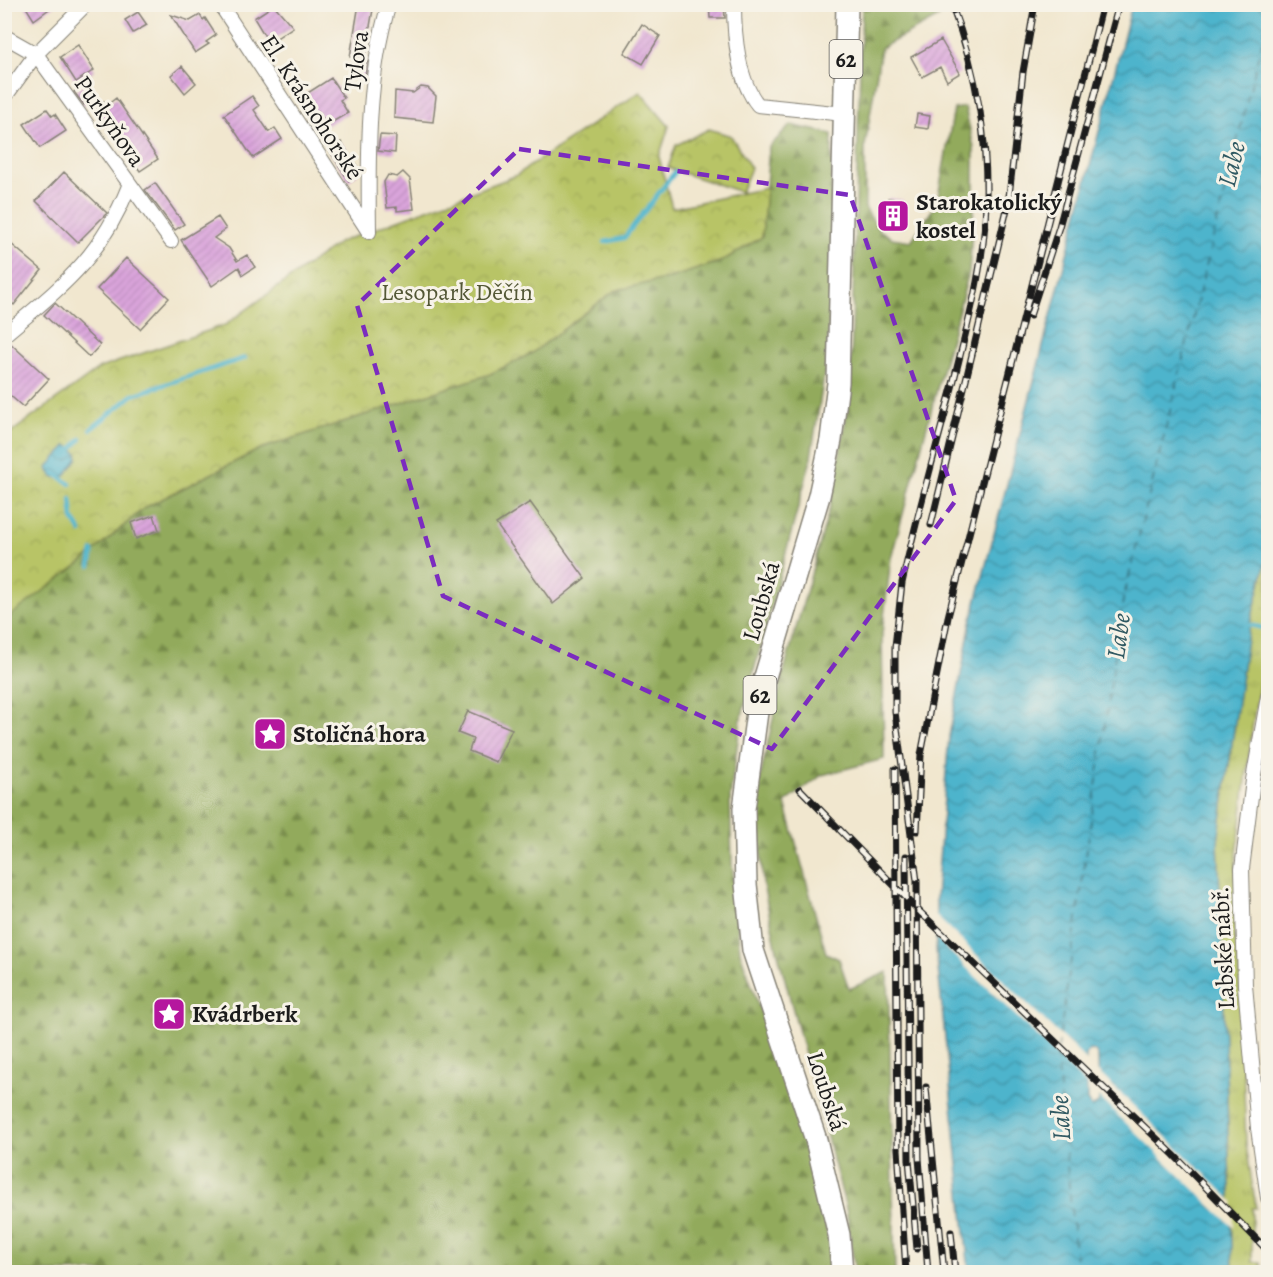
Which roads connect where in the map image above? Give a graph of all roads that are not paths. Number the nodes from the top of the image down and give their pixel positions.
1 (86, 4) edge
2 (220, 4) edge
3 (389, 4) edge
4 (734, 4) edge
5 (847, 4) edge
6 (4, 36) edge
7 (36, 54) junction
8 (4, 98) edge
9 (844, 114) junction
10 (129, 186) junction
11 (369, 232) joint
12 (171, 241) dead end
13 (4, 335) edge
14 (1269, 697) edge
15 (1269, 1198) edge
16 (842, 1272) edge

1 - 7 street
2 - 11 street, El. Krásnohorské
3 - 11 street, Tylova
4 - 9 street
5 - 9 main road, Loubská / 62
6 - 7 street, Purkyňova
7 - 8 street
7 - 10 street, Purkyňova
9 - 16 main road, Loubská / 62
10 - 12 street, Purkyňova
10 - 13 street
14 - 15 street, Labské nábř.

